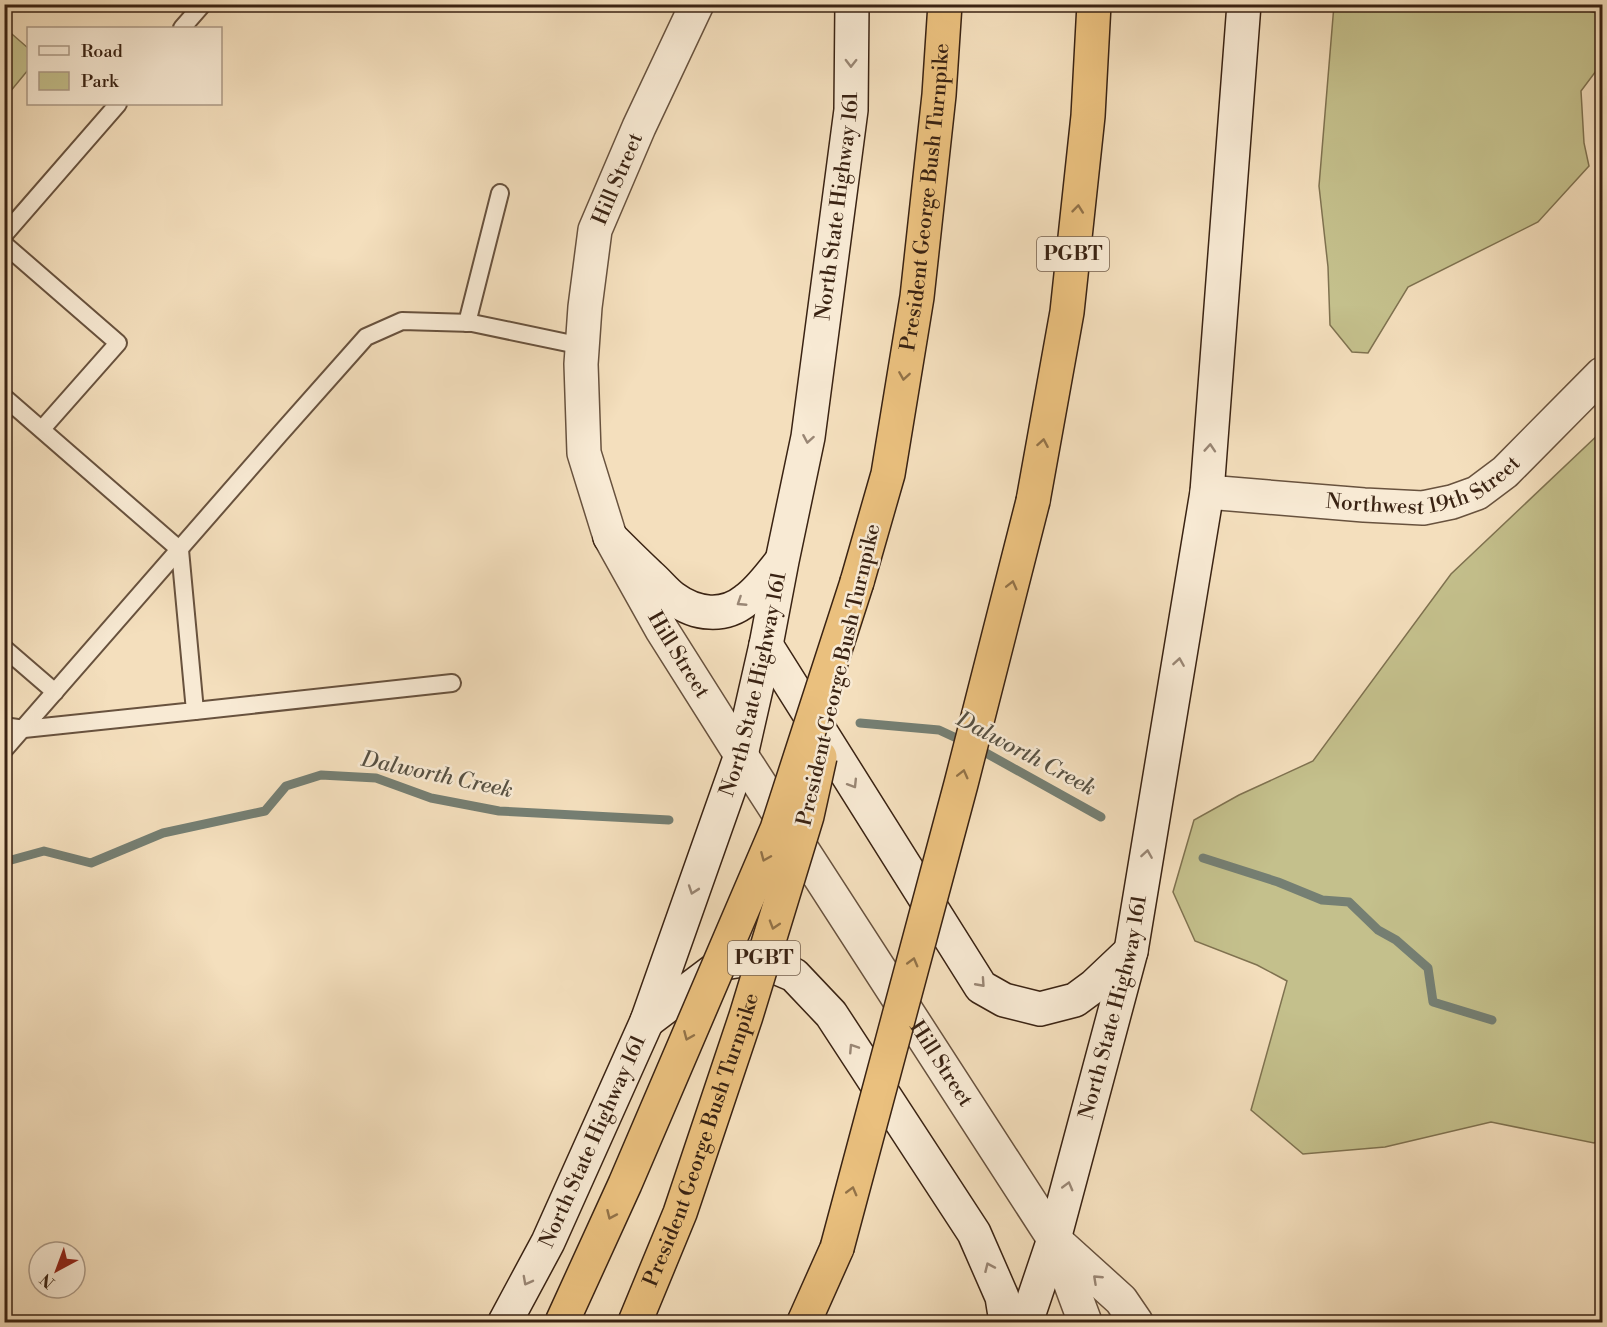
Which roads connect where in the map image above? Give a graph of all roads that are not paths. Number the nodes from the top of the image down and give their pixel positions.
1 (203, 4) edge
2 (696, 4) edge
3 (852, 4) edge
4 (945, 4) edge
5 (1094, 4) edge
6 (1244, 4) edge
7 (183, 27) edge
8 (117, 105) edge
9 (500, 193) dead end
10 (4, 235) edge
11 (4, 244) edge
12 (467, 323) junction
13 (582, 346) junction
14 (1602, 375) edge
15 (4, 396) edge
16 (42, 429) junction
17 (1206, 492) junction
18 (609, 537) junction
19 (180, 550) junction
20 (782, 561) junction
21 (857, 582) junction
22 (766, 645) junction
23 (4, 648) edge
24 (452, 683) dead end
25 (56, 692) junction
26 (195, 711) junction
27 (4, 726) edge
28 (24, 729) junction
29 (4, 750) edge
30 (741, 756) junction
31 (1131, 951) junction
32 (647, 1021) junction
33 (1054, 1239) junction
34 (837, 1248) junction
35 (505, 1323) edge
36 (562, 1323) edge
37 (635, 1323) edge
38 (804, 1323) edge
39 (817, 1323) edge
40 (1006, 1323) edge
41 (1026, 1323) edge
42 (1085, 1323) edge
43 (1136, 1323) edge

1 - 7 lane
2 - 13 main road, Hill Street
3 -> 20 main road, North State Highway 161
4 -> 21 highway, President George Bush Turnpike / PGBT
34 -> 5 highway, PGBT, bridge
17 -> 6 main road, North State Highway 161
8 - 10 lane
9 - 12 lane
11 - 16 lane
12 - 13 lane
12 - 19 lane
13 - 18 main road, Hill Street
14 - 17 main road, Northwest 19th Street
15 - 16 lane
16 - 19 lane
31 -> 17 main road, North State Highway 161
20 -> 18 main road
18 - 30 main road, Hill Street
19 - 25 lane
19 - 26 lane
20 - 22 main road, North State Highway 161
21 -> 36 highway, bridge
21 -> 37 highway, President George Bush Turnpike / PGBT, bridge
22 - 30 main road, North State Highway 161
22 -> 31 main road
23 - 25 lane
24 - 26 lane
25 - 28 lane
26 - 28 lane
27 - 28 lane
28 - 29 lane
30 -> 32 main road, North State Highway 161
30 - 33 main road, Hill Street
33 -> 31 main road, North State Highway 161
32 -> 35 main road, North State Highway 161
40 -> 32 main road
33 - 41 main road, North State Highway 161
33 - 42 main road
43 -> 33 main road
34 - 38 highway, PGBT
34 - 39 highway

